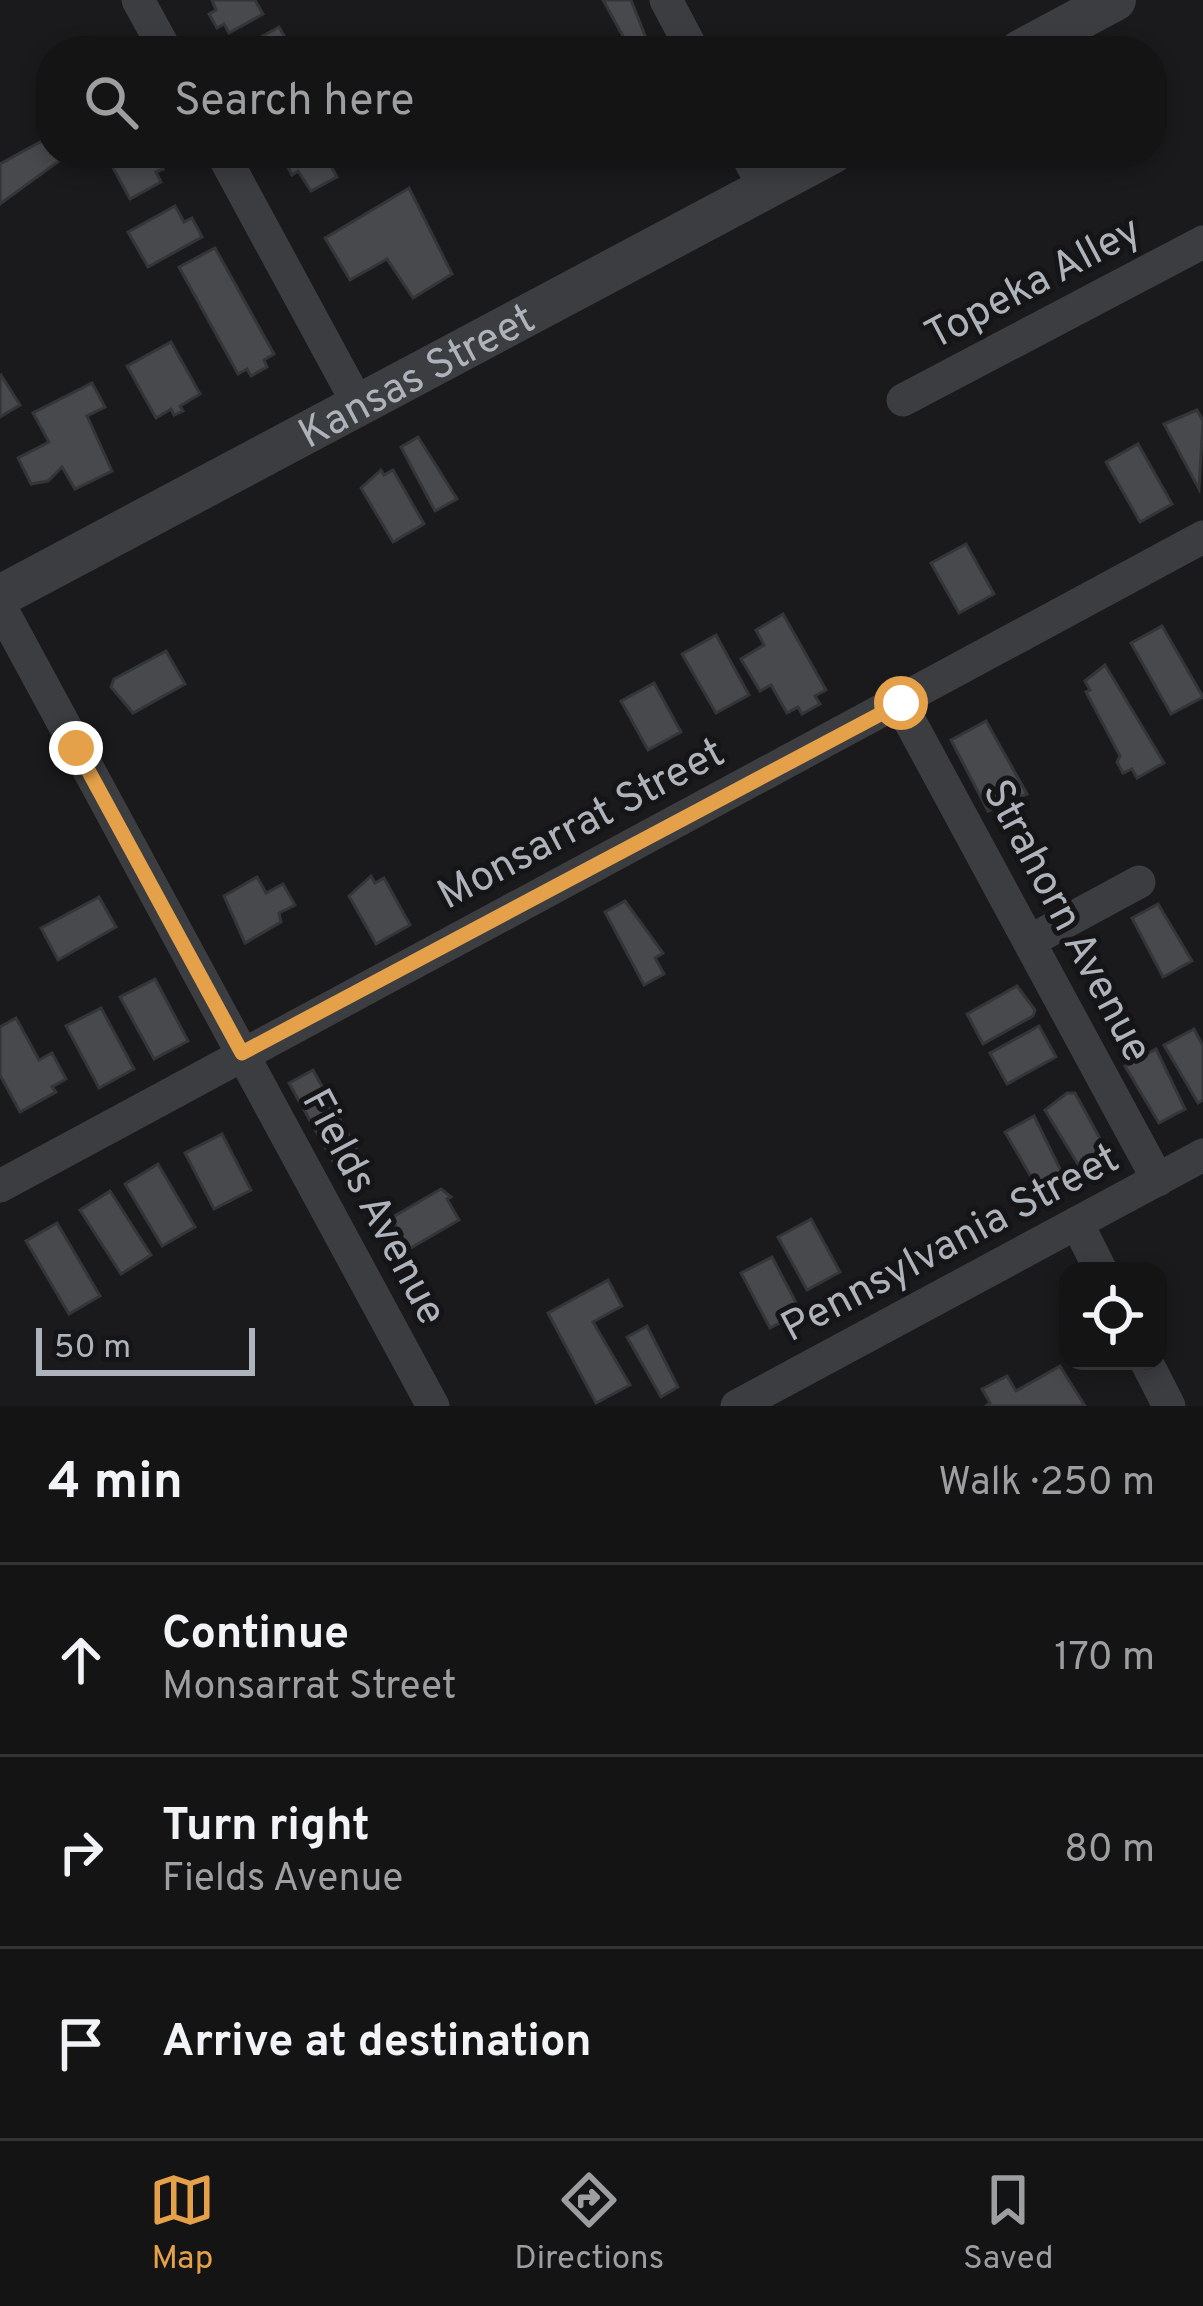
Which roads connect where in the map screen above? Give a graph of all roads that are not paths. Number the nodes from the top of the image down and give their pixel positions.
1 (139, 0) edge
2 (666, 0) edge
3 (1106, 2) edge
4 (158, 36) edge
5 (685, 36) edge
6 (1046, 36) edge
7 (229, 168) edge
8 (756, 171) edge
9 (1203, 242) edge
10 (903, 400) dead end
11 (358, 404) junction
12 (1203, 537) edge
13 (0, 596) edge
14 (0, 606) edge
15 (901, 703) junction
16 (1139, 882) dead end
17 (1030, 941) junction
18 (242, 1053) junction
19 (1203, 1155) edge
20 (1157, 1180) junction
21 (0, 1186) edge
22 (1077, 1222) junction
23 (1097, 1262) edge
24 (1151, 1370) edge
25 (434, 1406) edge
26 (736, 1406) edge
27 (1169, 1406) edge

1 - 4 street
2 - 5 street
3 - 6 street
7 - 11 street
8 - 11 street, Kansas Street
9 - 10 street, Topeka Alley
11 - 13 street, Kansas Street
12 - 15 street, Monsarrat Street
14 - 18 street, Fields Avenue
15 - 17 street, Strahorn Avenue
15 - 18 street, Monsarrat Street
16 - 17 street
17 - 20 street, Strahorn Avenue
18 - 21 street, Monsarrat Street
18 - 25 street, Fields Avenue
19 - 20 street, Pennsylvania Street
20 - 22 street, Pennsylvania Street
22 - 23 street
22 - 26 street, Pennsylvania Street
24 - 27 street

